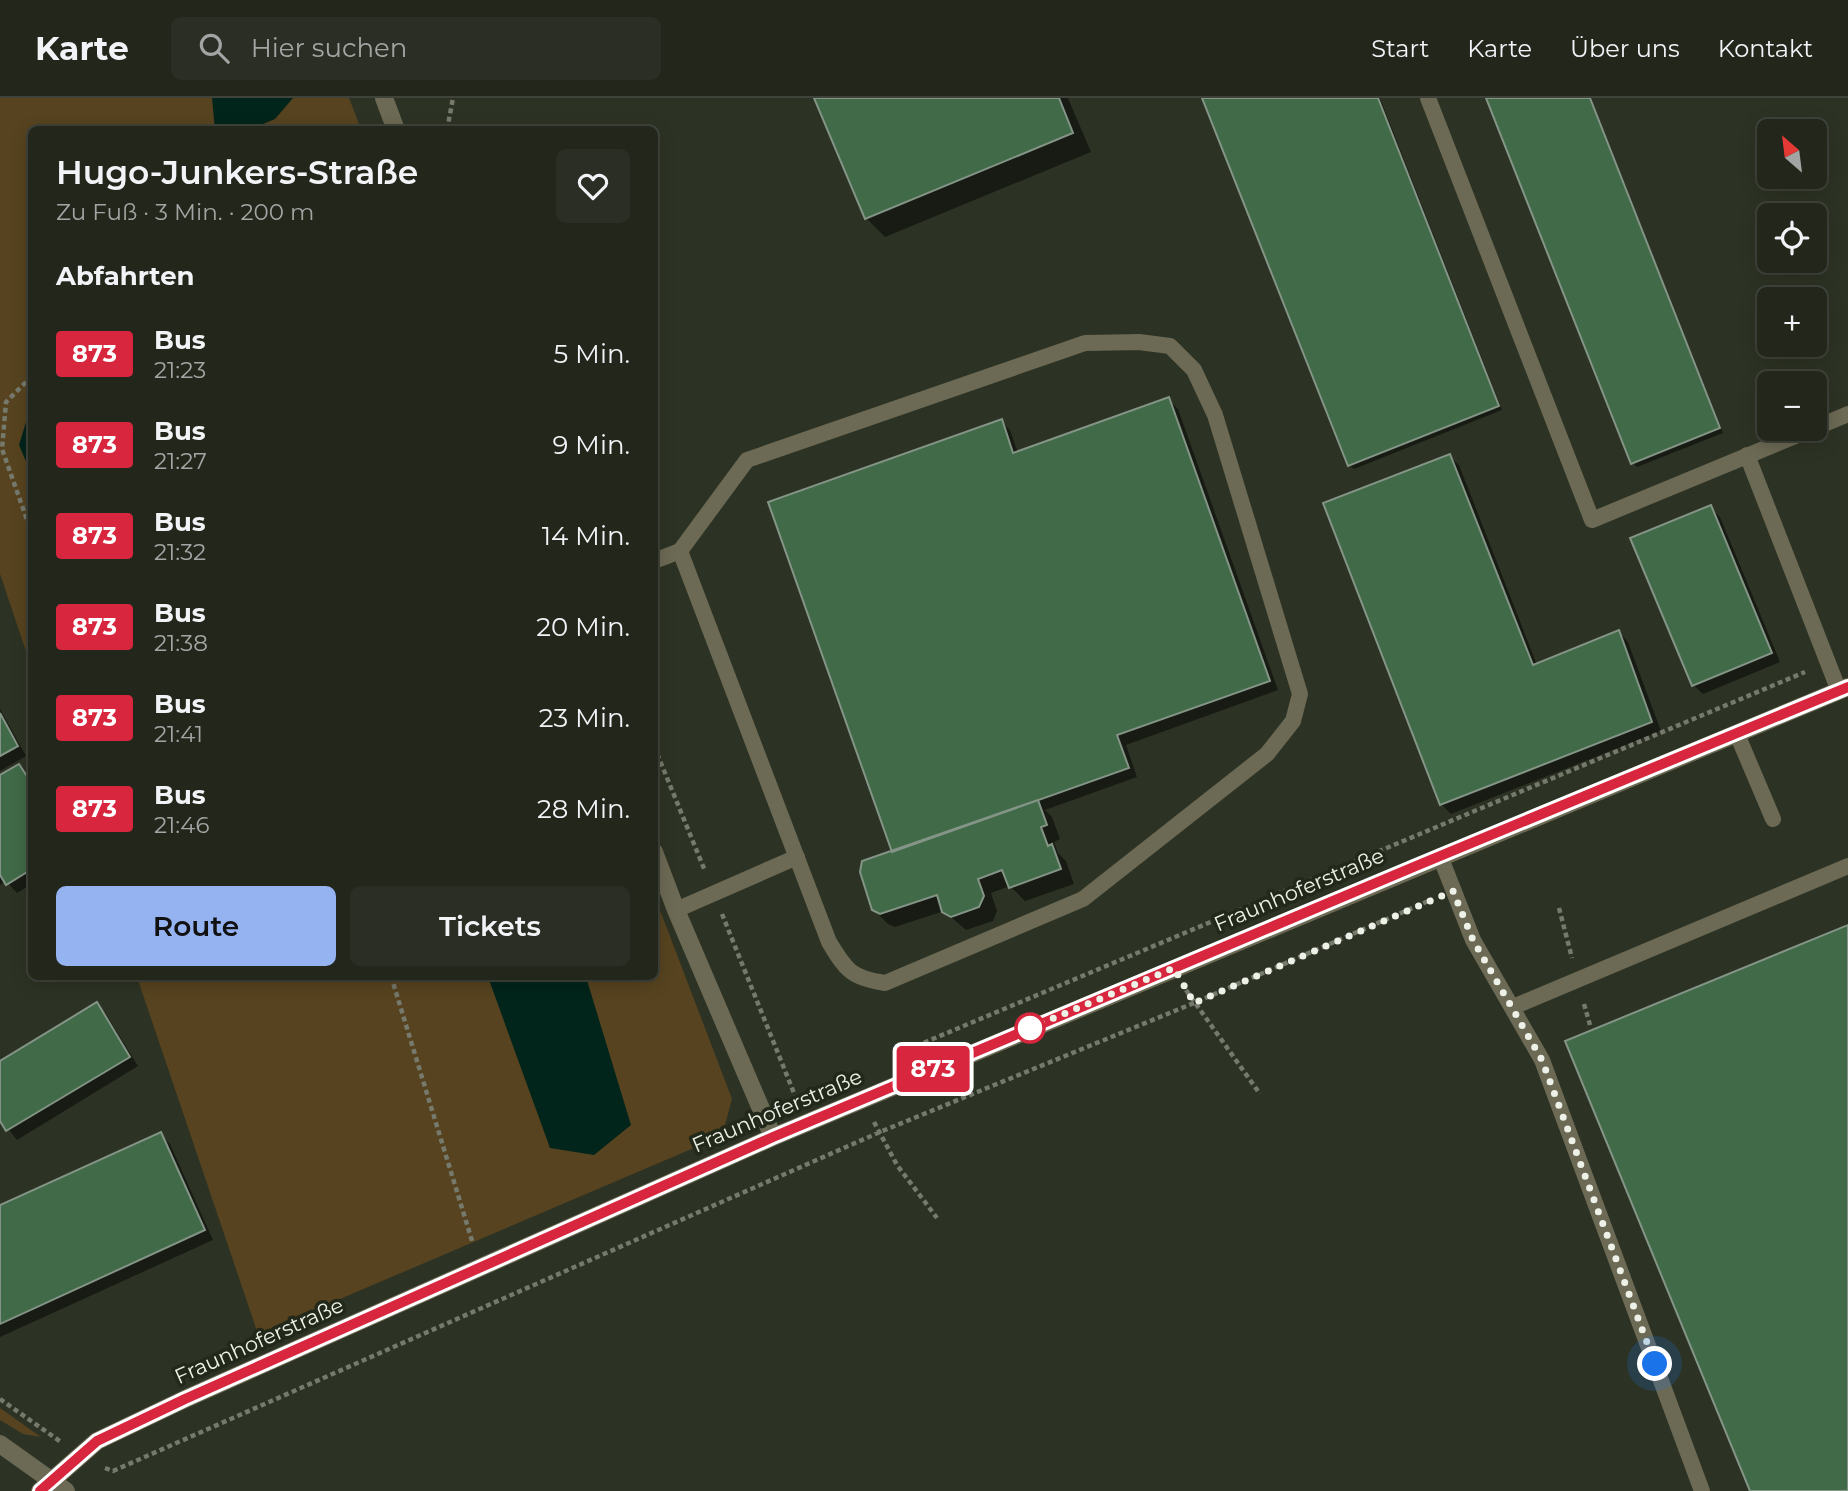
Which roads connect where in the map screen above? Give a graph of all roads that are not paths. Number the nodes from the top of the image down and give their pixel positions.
1 (384, 98) edge
2 (400, 98) edge
3 (1428, 98) edge
4 (394, 123) edge
5 (1848, 414) edge
6 (1827, 422) edge
7 (1781, 441) edge
8 (1747, 455) junction
9 (680, 551) junction
10 (658, 559) edge
11 (1843, 689) edge
12 (1737, 734) junction
13 (1773, 818) dead end
14 (1440, 856) junction
15 (797, 858) junction
16 (658, 863) edge
17 (1848, 866) edge
18 (676, 910) junction
19 (1513, 1007) junction
20 (773, 1137) junction
21 (0, 1444) edge
22 (53, 1488) edge
23 (1702, 1491) edge

1 - 4 street
2 - 4 street
3 - 8 lane
5 - 6 lane
7 - 8 lane
8 - 11 lane
9 - 10 lane
9 - 15 lane
9 - 15 lane
11 - 12 street, Fraunhoferstraße
12 - 13 lane
12 - 14 street, Fraunhoferstraße
14 - 19 lane
14 - 20 street, Fraunhoferstraße
15 - 18 lane
16 - 18 street
17 - 19 lane
18 - 20 street
19 - 23 lane
20 - 22 street, Fraunhoferstraße
21 - 22 street

